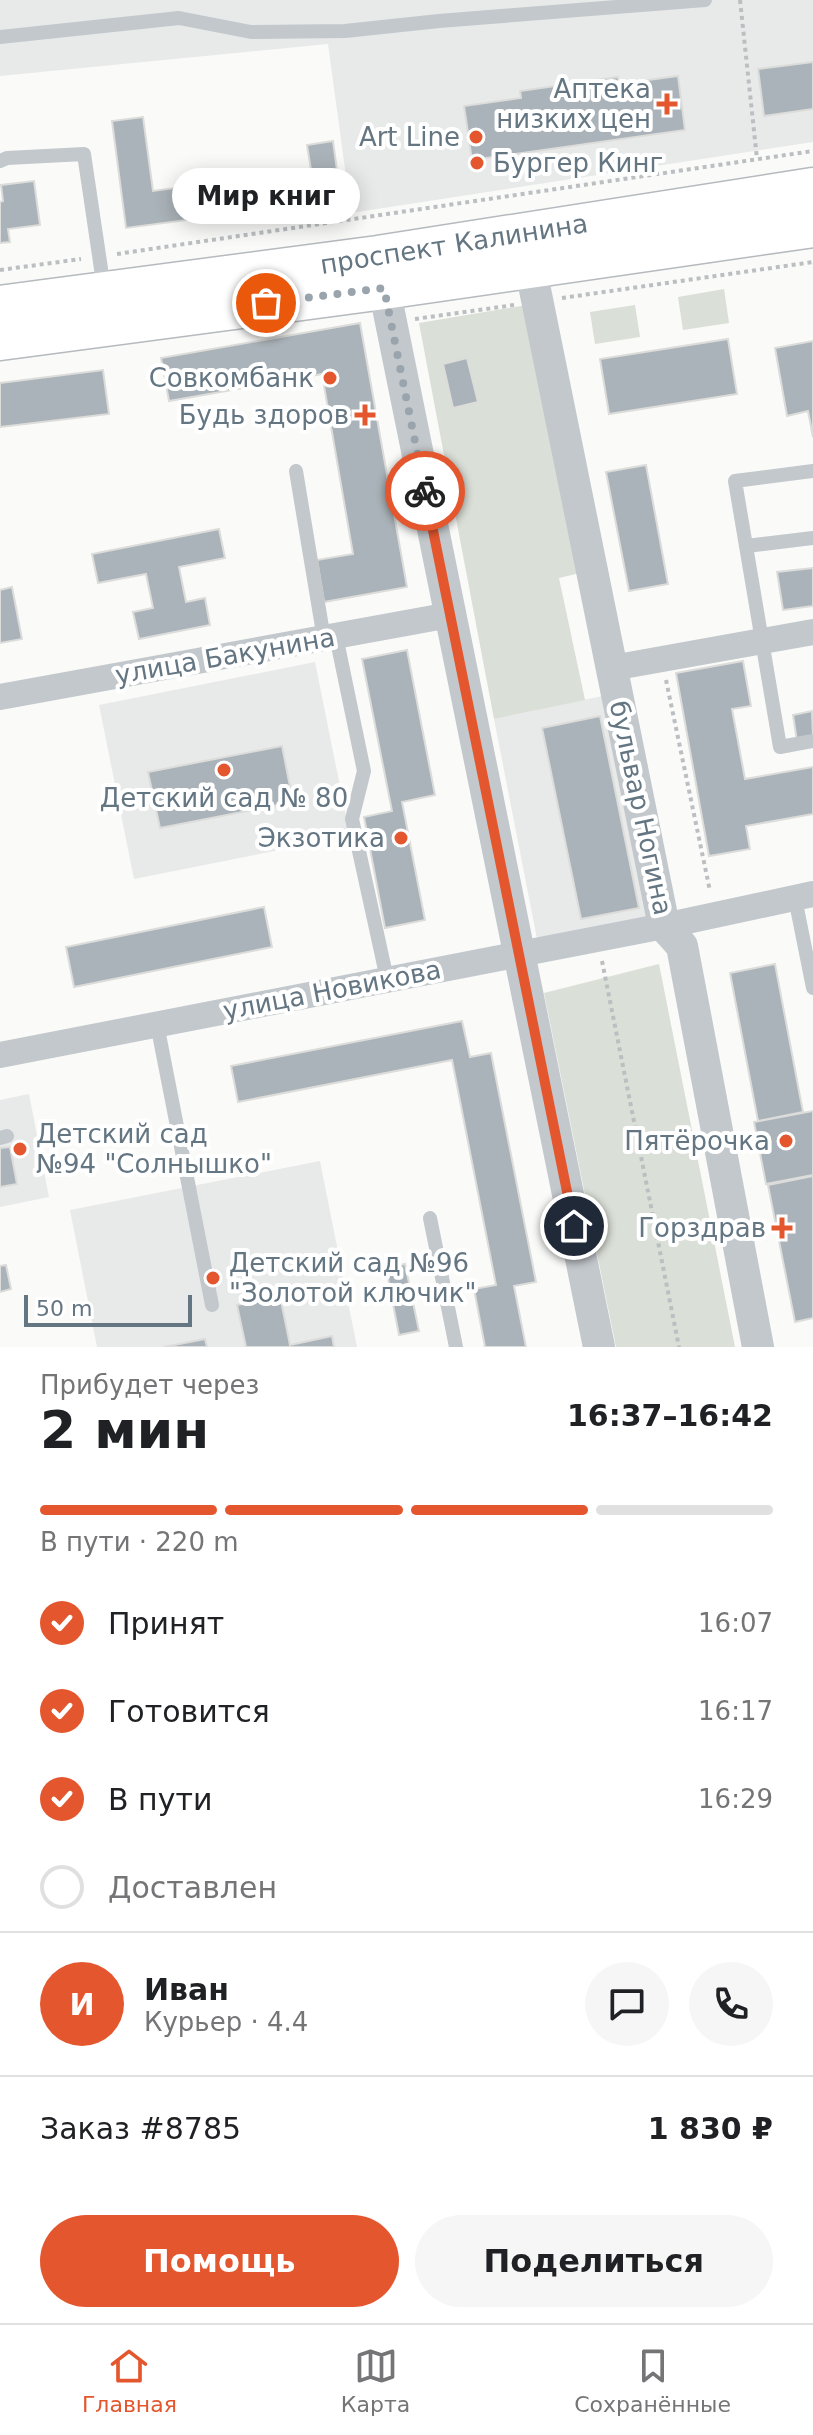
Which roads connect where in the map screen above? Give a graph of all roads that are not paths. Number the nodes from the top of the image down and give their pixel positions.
1 (705, 0) edge
2 (0, 37) edge
3 (0, 161) edge
4 (813, 189) edge
5 (813, 226) edge
6 (381, 272) junction
7 (103, 275) junction
8 (534, 283) junction
9 (0, 307) edge
10 (0, 339) edge
11 (296, 471) dead end
12 (813, 471) edge
13 (813, 538) edge
14 (746, 546) junction
15 (450, 615) junction
16 (813, 632) edge
17 (330, 637) junction
18 (760, 641) junction
19 (612, 668) junction
20 (0, 697) edge
21 (813, 741) edge
22 (804, 896) edge
23 (664, 926) junction
24 (519, 954) junction
25 (387, 979) junction
26 (813, 988) edge
27 (157, 1024) junction
28 (0, 1055) edge
29 (430, 1218) dead end
30 (212, 1305) dead end
31 (456, 1347) edge
32 (599, 1347) edge
33 (758, 1347) edge

1 - 2 lane
3 - 7 lane
4 - 6 main road, проспект Калинина
5 - 8 main road, проспект Калинина
6 - 7 main road, проспект Калинина
6 - 8 main road, проспект Калинина
6 - 10 main road, проспект Калинина
6 - 15 street
7 - 9 main road, проспект Калинина
8 - 19 street, бульвар Ногина
11 - 17 lane
12 - 14 lane
13 - 14 lane
14 - 18 lane
15 - 17 street, улица Бакунина
15 - 24 street
16 - 18 street
17 - 20 street, улица Бакунина
17 - 25 lane
18 - 19 street
18 - 21 lane
19 - 23 street, бульвар Ногина
22 - 23 street, улица Новикова
22 - 26 lane
23 - 24 street, улица Новикова
23 - 33 street, бульвар Ногина
24 - 25 street, улица Новикова
24 - 32 street
25 - 27 street, улица Новикова
27 - 28 street, улица Новикова
27 - 30 lane
29 - 31 lane

